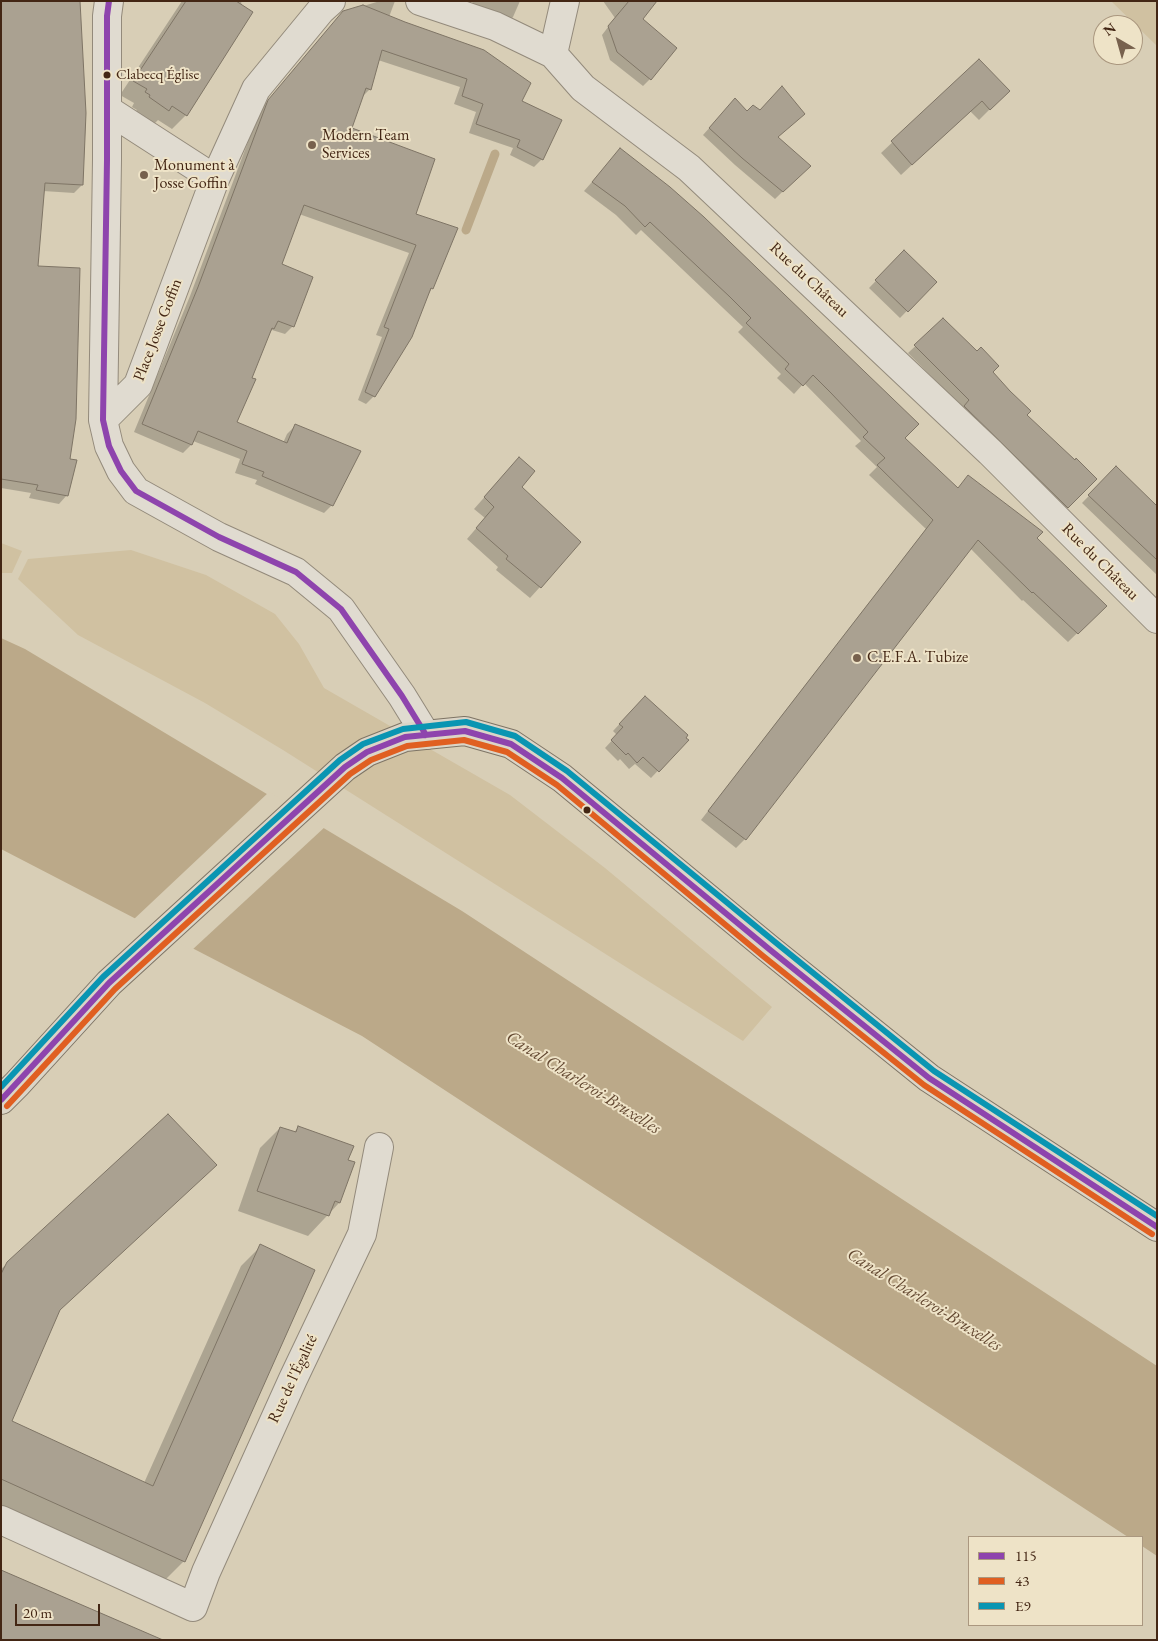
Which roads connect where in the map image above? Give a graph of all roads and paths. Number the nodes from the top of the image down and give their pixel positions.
1 (109, 1) edge
2 (331, 1) edge
3 (420, 1) edge
4 (565, 1) edge
5 (553, 54) junction
6 (108, 110) junction
7 (215, 179) junction
8 (103, 420) junction
9 (1157, 619) edge
10 (426, 735) junction
11 (1, 1100) edge
12 (378, 1147) dead end
13 (1157, 1227) edge
14 (1, 1520) edge

1 - 6 street
2 - 7 street, Place Josse Goffin
3 - 5 street, Rue du Château
4 - 5 street
5 - 9 street, Rue du Château
6 - 7 street
6 - 8 street
7 - 8 street, Place Josse Goffin
8 - 10 street
10 - 11 main road
10 - 13 main road
12 - 14 street, Rue de l'Égalité

